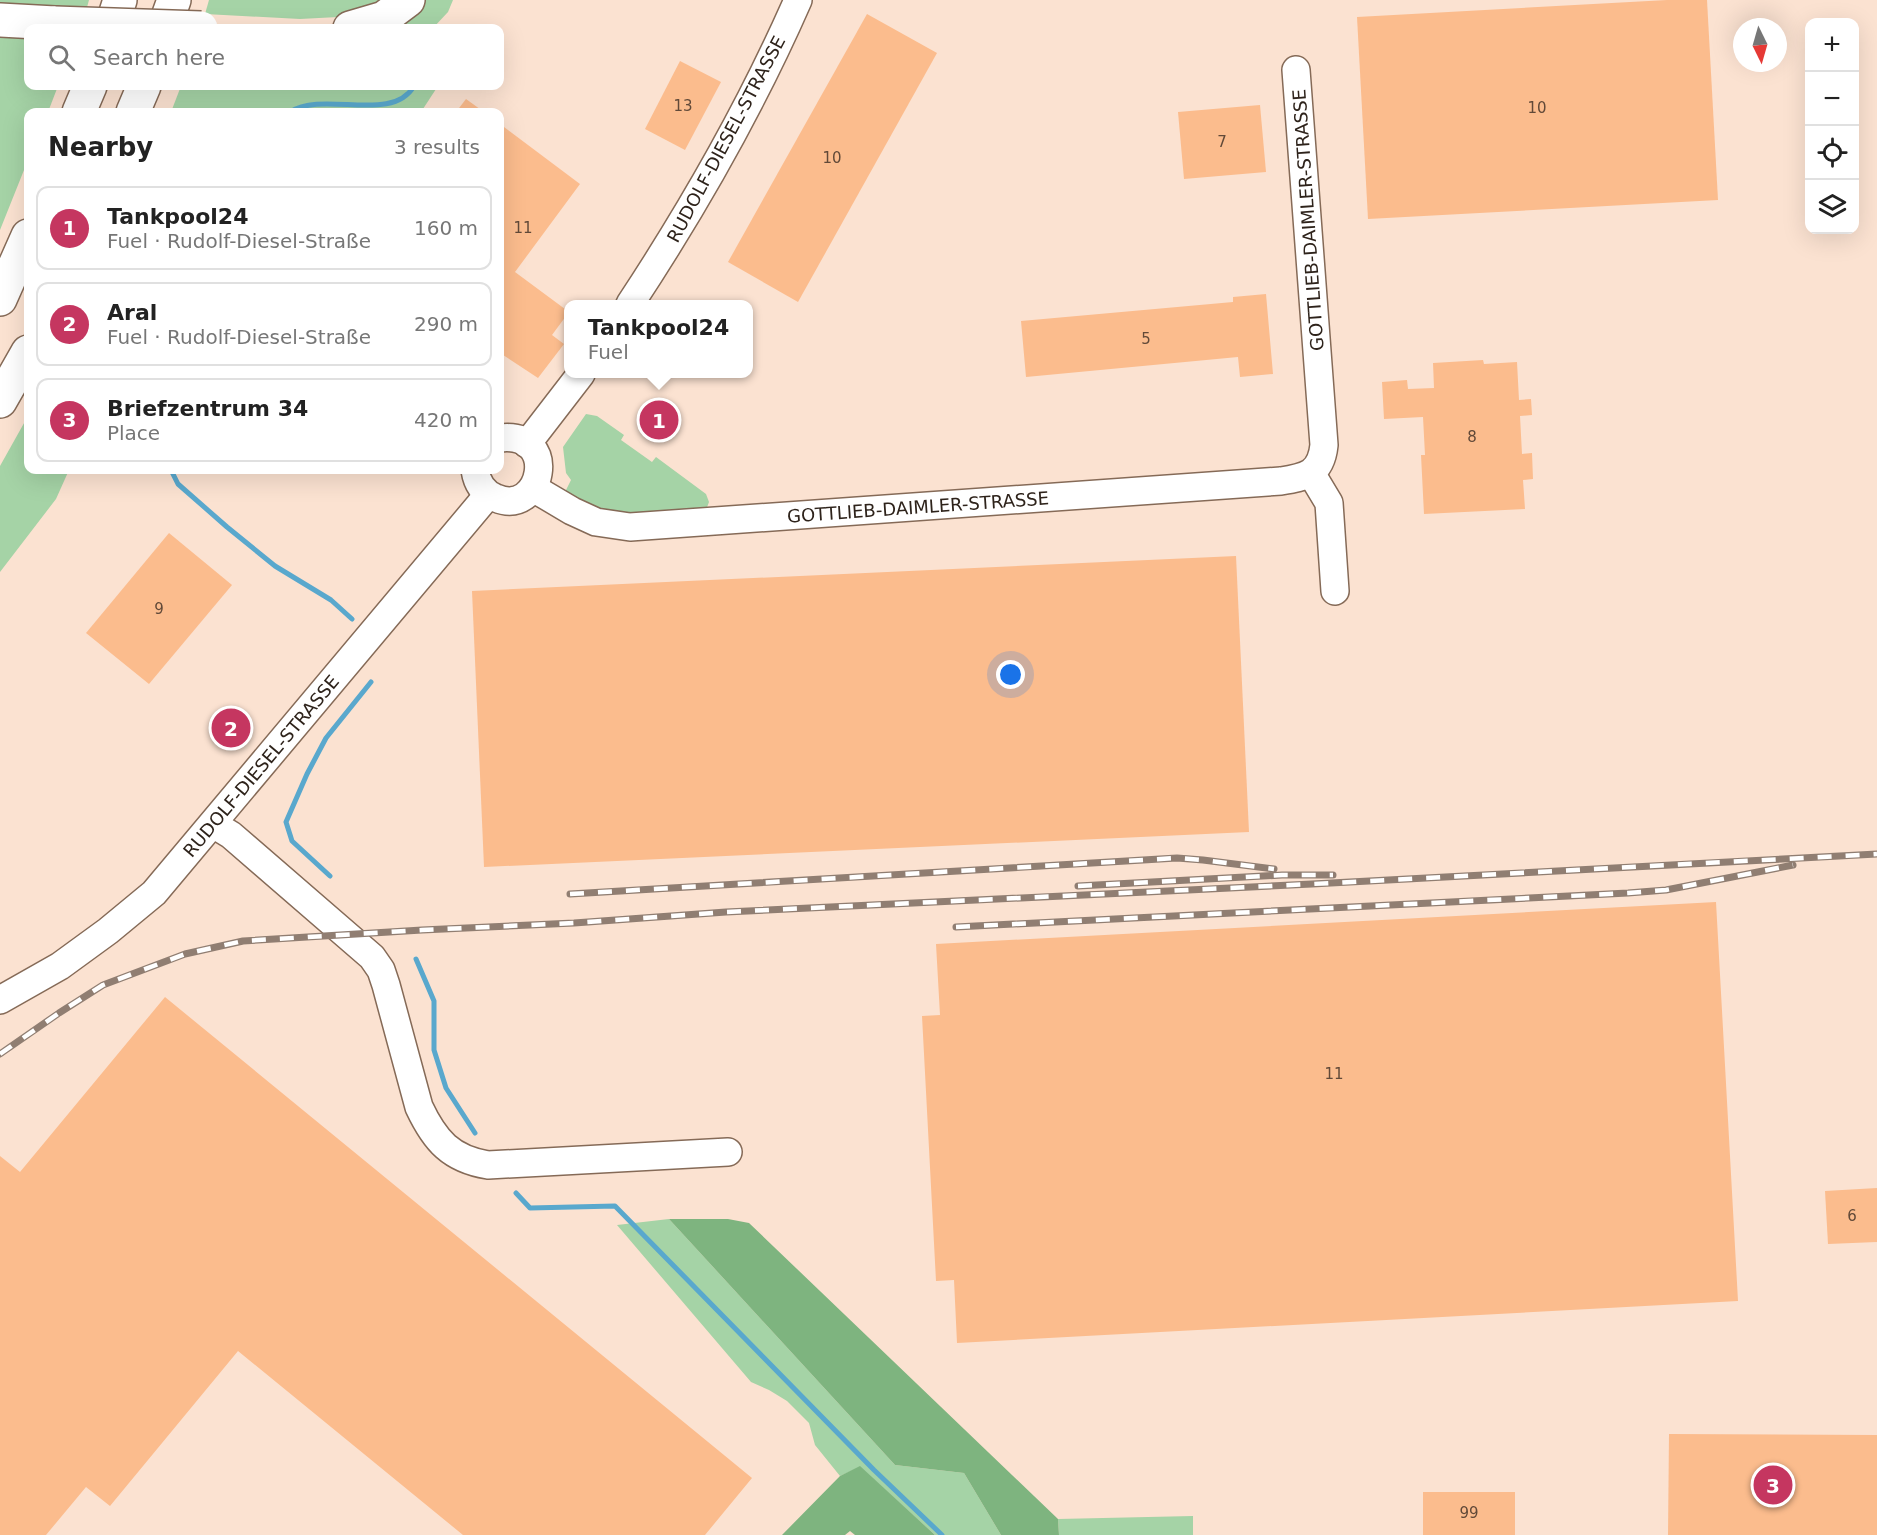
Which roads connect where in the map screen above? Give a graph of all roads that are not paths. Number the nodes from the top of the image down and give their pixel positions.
1 (120, 0) edge
2 (174, 0) edge
3 (408, 0) edge
4 (798, 0) edge
5 (0, 20) edge
6 (84, 24) edge
7 (112, 24) edge
8 (165, 24) edge
9 (364, 24) edge
10 (1296, 70) dead end
11 (88, 90) edge
12 (142, 90) edge
13 (81, 108) edge
14 (135, 108) edge
15 (24, 245) edge
16 (0, 299) edge
17 (633, 300) edge
18 (24, 359) edge
19 (578, 378) edge
20 (0, 401) edge
21 (504, 438) edge
22 (527, 444) junction
23 (1311, 473) junction
24 (476, 474) edge
25 (533, 488) junction
26 (488, 495) junction
27 (1335, 591) dead end
28 (213, 824) junction
29 (0, 1000) edge
30 (728, 1152) dead end

1 - 7 highway
2 - 8 highway
3 - 9 highway
4 - 17 street, RUDOLF-DIESEL-STRASSE
5 - 6 highway, bridge
10 - 23 street, GOTTLIEB-DAIMLER-STRASSE
11 - 13 highway
12 - 14 highway
15 - 16 highway
18 - 20 highway
19 - 22 street
21 - 22 street
22 - 25 street
23 - 25 street, GOTTLIEB-DAIMLER-STRASSE
23 - 27 street
24 - 26 street
25 - 26 street
26 - 28 street, RUDOLF-DIESEL-STRASSE
28 - 29 street, RUDOLF-DIESEL-STRASSE
28 - 30 street

